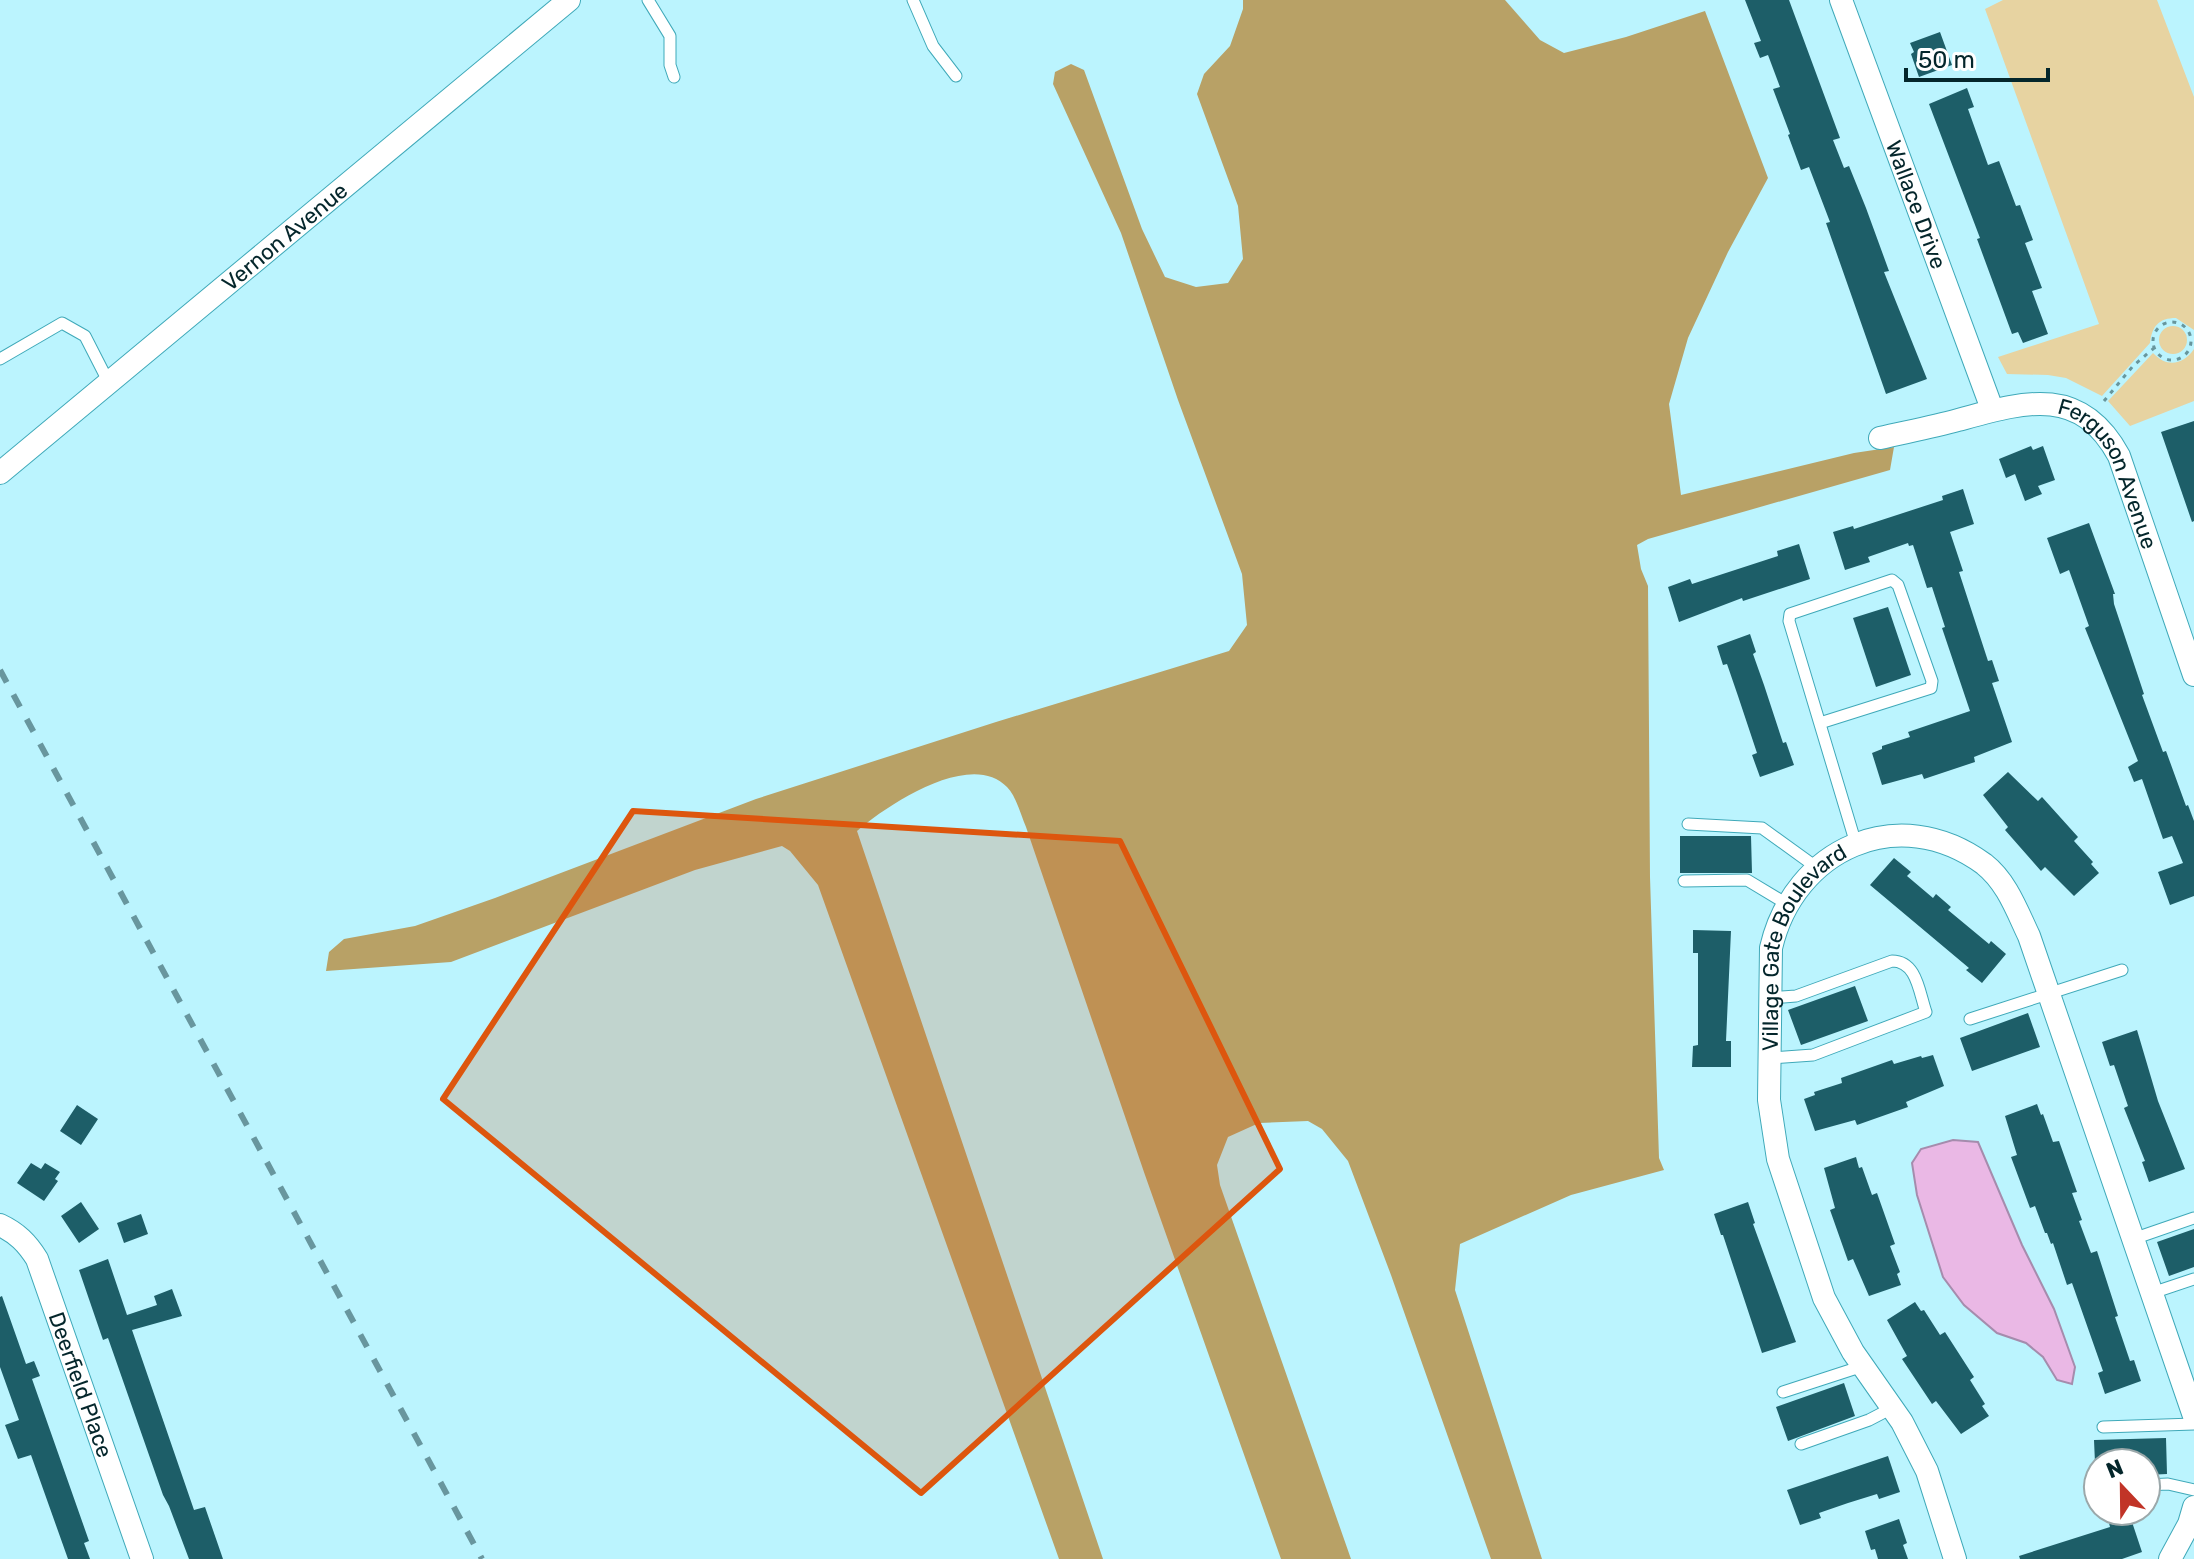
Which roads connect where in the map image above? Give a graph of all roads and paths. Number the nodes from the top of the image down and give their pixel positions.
1 (569, 0) edge
2 (648, 0) edge
3 (913, 0) edge
4 (1841, 0) edge
5 (956, 76) dead end
6 (674, 77) dead end
7 (2193, 339) edge
8 (2154, 348) junction
9 (0, 359) edge
10 (109, 383) junction
11 (2104, 401) dead end
12 (1992, 409) junction
13 (1880, 438) dead end
14 (0, 471) edge
15 (2194, 675) edge
16 (1820, 723) junction
17 (1688, 824) dead end
18 (1856, 844) junction
19 (1816, 867) junction
20 (1684, 881) dead end
21 (1787, 904) junction
22 (2122, 970) dead end
23 (2049, 994) junction
24 (1770, 998) junction
25 (1970, 1019) dead end
26 (1771, 1058) junction
27 (2194, 1218) edge
28 (0, 1225) edge
29 (2133, 1239) junction
30 (2194, 1279) edge
31 (2152, 1293) junction
32 (1863, 1366) junction
33 (1783, 1392) dead end
34 (1892, 1408) junction
35 (2194, 1416) edge
36 (2194, 1424) edge
37 (2103, 1427) dead end
38 (1801, 1444) dead end
39 (2162, 1484) edge
40 (2194, 1490) edge
41 (2194, 1507) edge
42 (142, 1559) edge
43 (1955, 1559) edge
44 (2170, 1559) edge

1 - 10 street, Vernon Avenue
2 - 6 lane
3 - 5 lane
4 - 12 street, Wallace Drive
7 - 8 path
7 - 8 path
8 - 11 path
9 - 10 lane
10 - 14 street, Vernon Avenue
12 - 13 street, Ferguson Avenue
12 - 15 street, Ferguson Avenue
16 - 16 lane
16 - 18 lane
17 - 19 lane
18 - 19 street, Village Gate Boulevard
18 - 23 street, Village Gate Boulevard
19 - 21 street, Village Gate Boulevard
20 - 21 lane
21 - 24 street, Village Gate Boulevard
22 - 23 lane
23 - 25 lane
23 - 29 street, Village Gate Boulevard
24 - 26 street, Village Gate Boulevard
24 - 26 lane
26 - 32 street, Village Gate Boulevard
27 - 29 lane
28 - 42 street, Deerfield Place
29 - 31 street, Village Gate Boulevard
30 - 31 lane
31 - 35 street, Village Gate Boulevard
32 - 33 lane
32 - 34 street, Village Gate Boulevard
34 - 38 lane
34 - 43 street, Village Gate Boulevard
36 - 37 lane
39 - 40 lane
41 - 44 street

